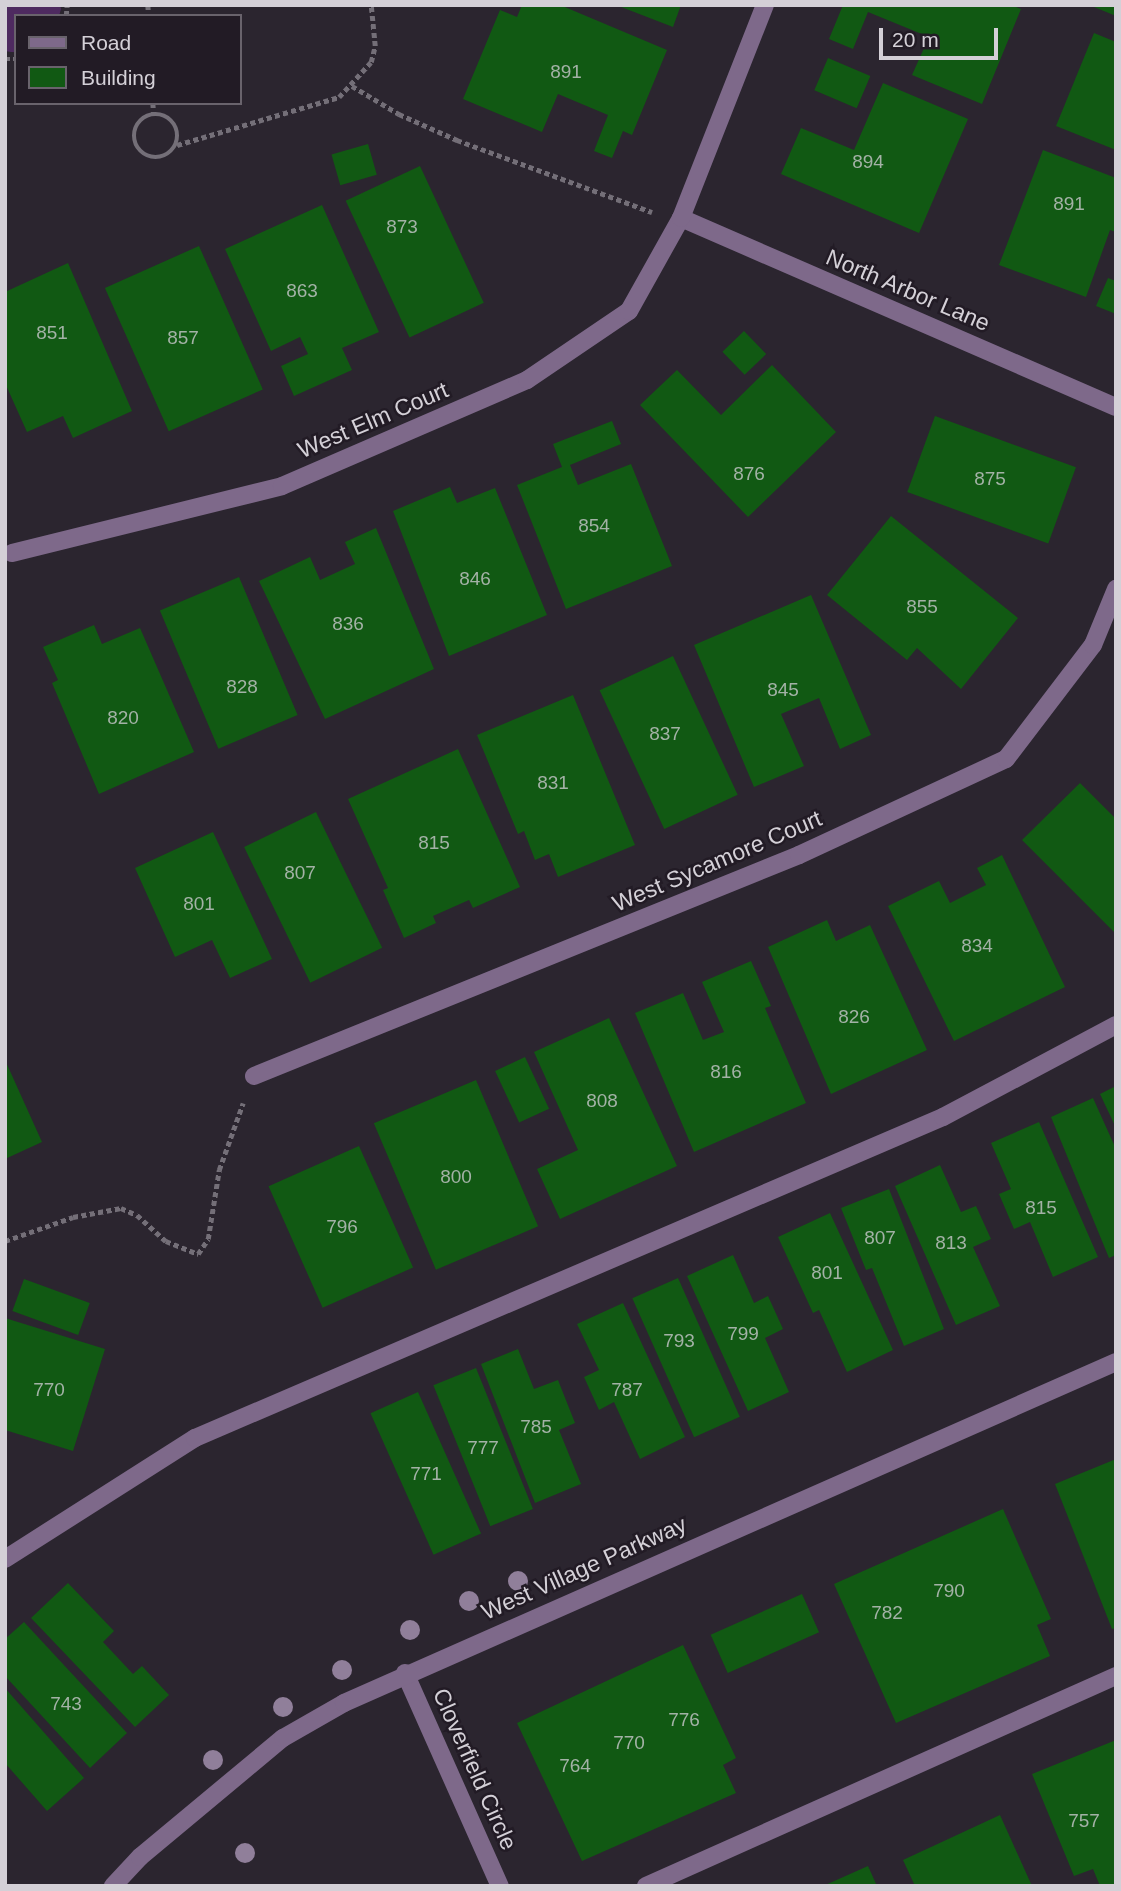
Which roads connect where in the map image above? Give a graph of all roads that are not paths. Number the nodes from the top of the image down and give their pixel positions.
1 (765, 5) edge
2 (681, 218) junction
3 (1116, 407) edge
4 (12, 553) dead end
5 (1116, 589) edge
6 (1116, 1025) edge
7 (254, 1076) road end
8 (1116, 1362) edge
9 (5, 1559) edge
10 (405, 1673) junction
11 (1116, 1676) edge
12 (113, 1886) edge
13 (500, 1886) edge
14 (646, 1886) edge

1 - 2 street, West Elm Court
2 - 3 street, North Arbor Lane
2 - 4 street, West Elm Court
5 - 7 street, West Sycamore Court
6 - 9 street
8 - 10 street, West Village Parkway
10 - 12 street, West Village Parkway
10 - 13 street, Cloverfield Circle
11 - 14 street

